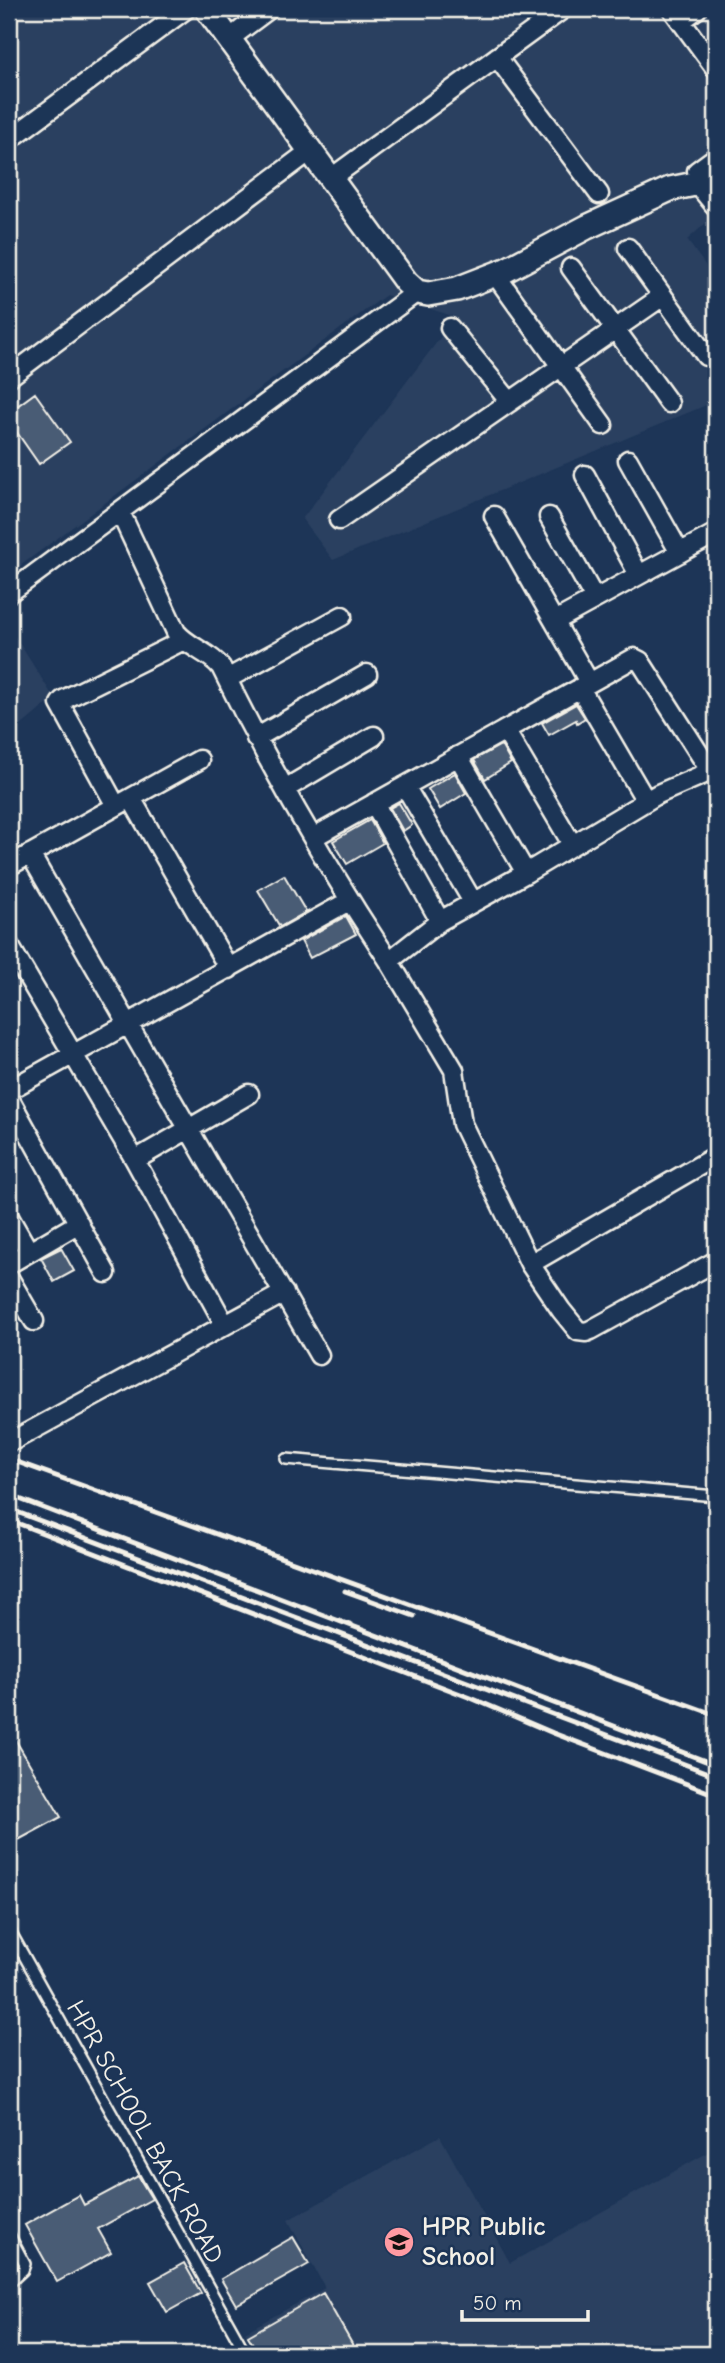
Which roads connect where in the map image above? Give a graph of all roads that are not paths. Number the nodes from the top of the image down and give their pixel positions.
1 (186, 9) edge
2 (207, 9) edge
3 (269, 9) edge
4 (563, 9) edge
5 (697, 9) edge
6 (676, 15) edge
7 (229, 38) junction
8 (497, 57) junction
9 (716, 69) edge
10 (9, 139) edge
11 (310, 151) junction
12 (716, 157) edge
13 (697, 171) dead end
14 (330, 179) junction
15 (599, 194) dead end
16 (716, 203) edge
17 (628, 248) dead end
18 (571, 268) dead end
19 (495, 274) junction
20 (418, 292) junction
21 (663, 296) junction
22 (450, 328) dead end
23 (615, 329) junction
24 (706, 356) dead end
25 (561, 366) junction
26 (9, 377) edge
27 (510, 402) junction
28 (669, 403) dead end
29 (603, 425) dead end
30 (628, 460) dead end
31 (585, 475) dead end
32 (120, 512) junction
33 (494, 516) dead end
34 (549, 517) dead end
35 (339, 520) dead end
36 (716, 533) edge
37 (680, 553) junction
38 (639, 575) junction
39 (9, 593) edge
40 (595, 599) junction
41 (342, 616) dead end
42 (555, 621) junction
43 (184, 640) junction
44 (367, 674) dead end
45 (227, 679) junction
46 (584, 685) junction
47 (505, 730) junction
48 (374, 736) dead end
49 (256, 738) junction
50 (458, 756) junction
51 (199, 760) dead end
52 (716, 768) edge
53 (405, 786) junction
54 (285, 789) junction
55 (646, 801) junction
56 (124, 802) junction
57 (374, 803) junction
58 (314, 838) junction
59 (572, 844) junction
60 (30, 854) junction
61 (9, 866) edge
62 (526, 873) junction
63 (349, 901) junction
64 (473, 902) junction
65 (440, 920) junction
66 (9, 946) edge
67 (389, 961) junction
68 (229, 969) junction
69 (129, 1025) junction
70 (74, 1054) junction
71 (9, 1090) edge
72 (249, 1094) dead end
73 (9, 1098) edge
74 (190, 1128) junction
75 (716, 1156) edge
76 (135, 1160) junction
77 (9, 1217) edge
78 (79, 1223) junction
79 (29, 1252) junction
80 (716, 1261) edge
81 (9, 1264) edge
82 (530, 1264) junction
83 (106, 1273) dead end
84 (9, 1278) edge
85 (284, 1293) junction
86 (34, 1321) dead end
87 (225, 1325) junction
88 (319, 1355) dead end
89 (14, 1440) dead end
90 (286, 1459) dead end
91 (716, 1496) edge
92 (9, 1929) edge
93 (9, 2234) edge
94 (9, 2283) edge
95 (9, 2348) edge
96 (12, 2354) edge
97 (246, 2354) edge

1 - 10 street
2 - 7 street
3 - 7 street
4 - 8 street
5 - 6 street
6 - 9 street
7 - 11 street
8 - 14 street
8 - 15 street
11 - 14 street
11 - 26 street
12 - 13 street
14 - 20 street
16 - 19 street
17 - 21 street
18 - 23 street
19 - 20 street
19 - 25 street
20 - 32 street
21 - 23 street
21 - 24 street
22 - 27 street
23 - 25 street
23 - 28 street
25 - 27 street
25 - 29 street
27 - 35 street
30 - 37 street
31 - 38 street
32 - 39 street
32 - 43 street
33 - 42 street
34 - 40 street
36 - 37 street
37 - 38 street
38 - 40 street
40 - 42 street
41 - 45 street
42 - 46 street
43 - 45 street
43 - 56 street
44 - 49 street
45 - 49 street
46 - 47 street
46 - 52 street
46 - 55 street
47 - 50 street
47 - 59 street
48 - 54 street
49 - 54 street
50 - 53 street
50 - 62 street
51 - 56 street
52 - 55 street
53 - 57 street
53 - 64 street
54 - 58 street
55 - 59 street
56 - 60 street
56 - 68 street
57 - 58 street
57 - 65 street
58 - 63 street
59 - 62 street
60 - 61 street
60 - 69 street
62 - 64 street
63 - 67 street
63 - 68 street
64 - 65 street
65 - 67 street
66 - 70 street
67 - 82 street
68 - 69 street
69 - 70 street
69 - 74 street
70 - 71 street
70 - 76 street
72 - 74 street
73 - 78 street
74 - 76 street
74 - 85 street
75 - 82 street
76 - 87 street
77 - 79 street
78 - 79 street
78 - 83 street
79 - 81 street
80 - 82 street
84 - 86 street
85 - 87 street
85 - 88 street
87 - 89 street
90 - 91 lane
92 - 97 lane, HPR SCHOOL BACK ROAD
93 - 94 lane
95 - 96 lane

